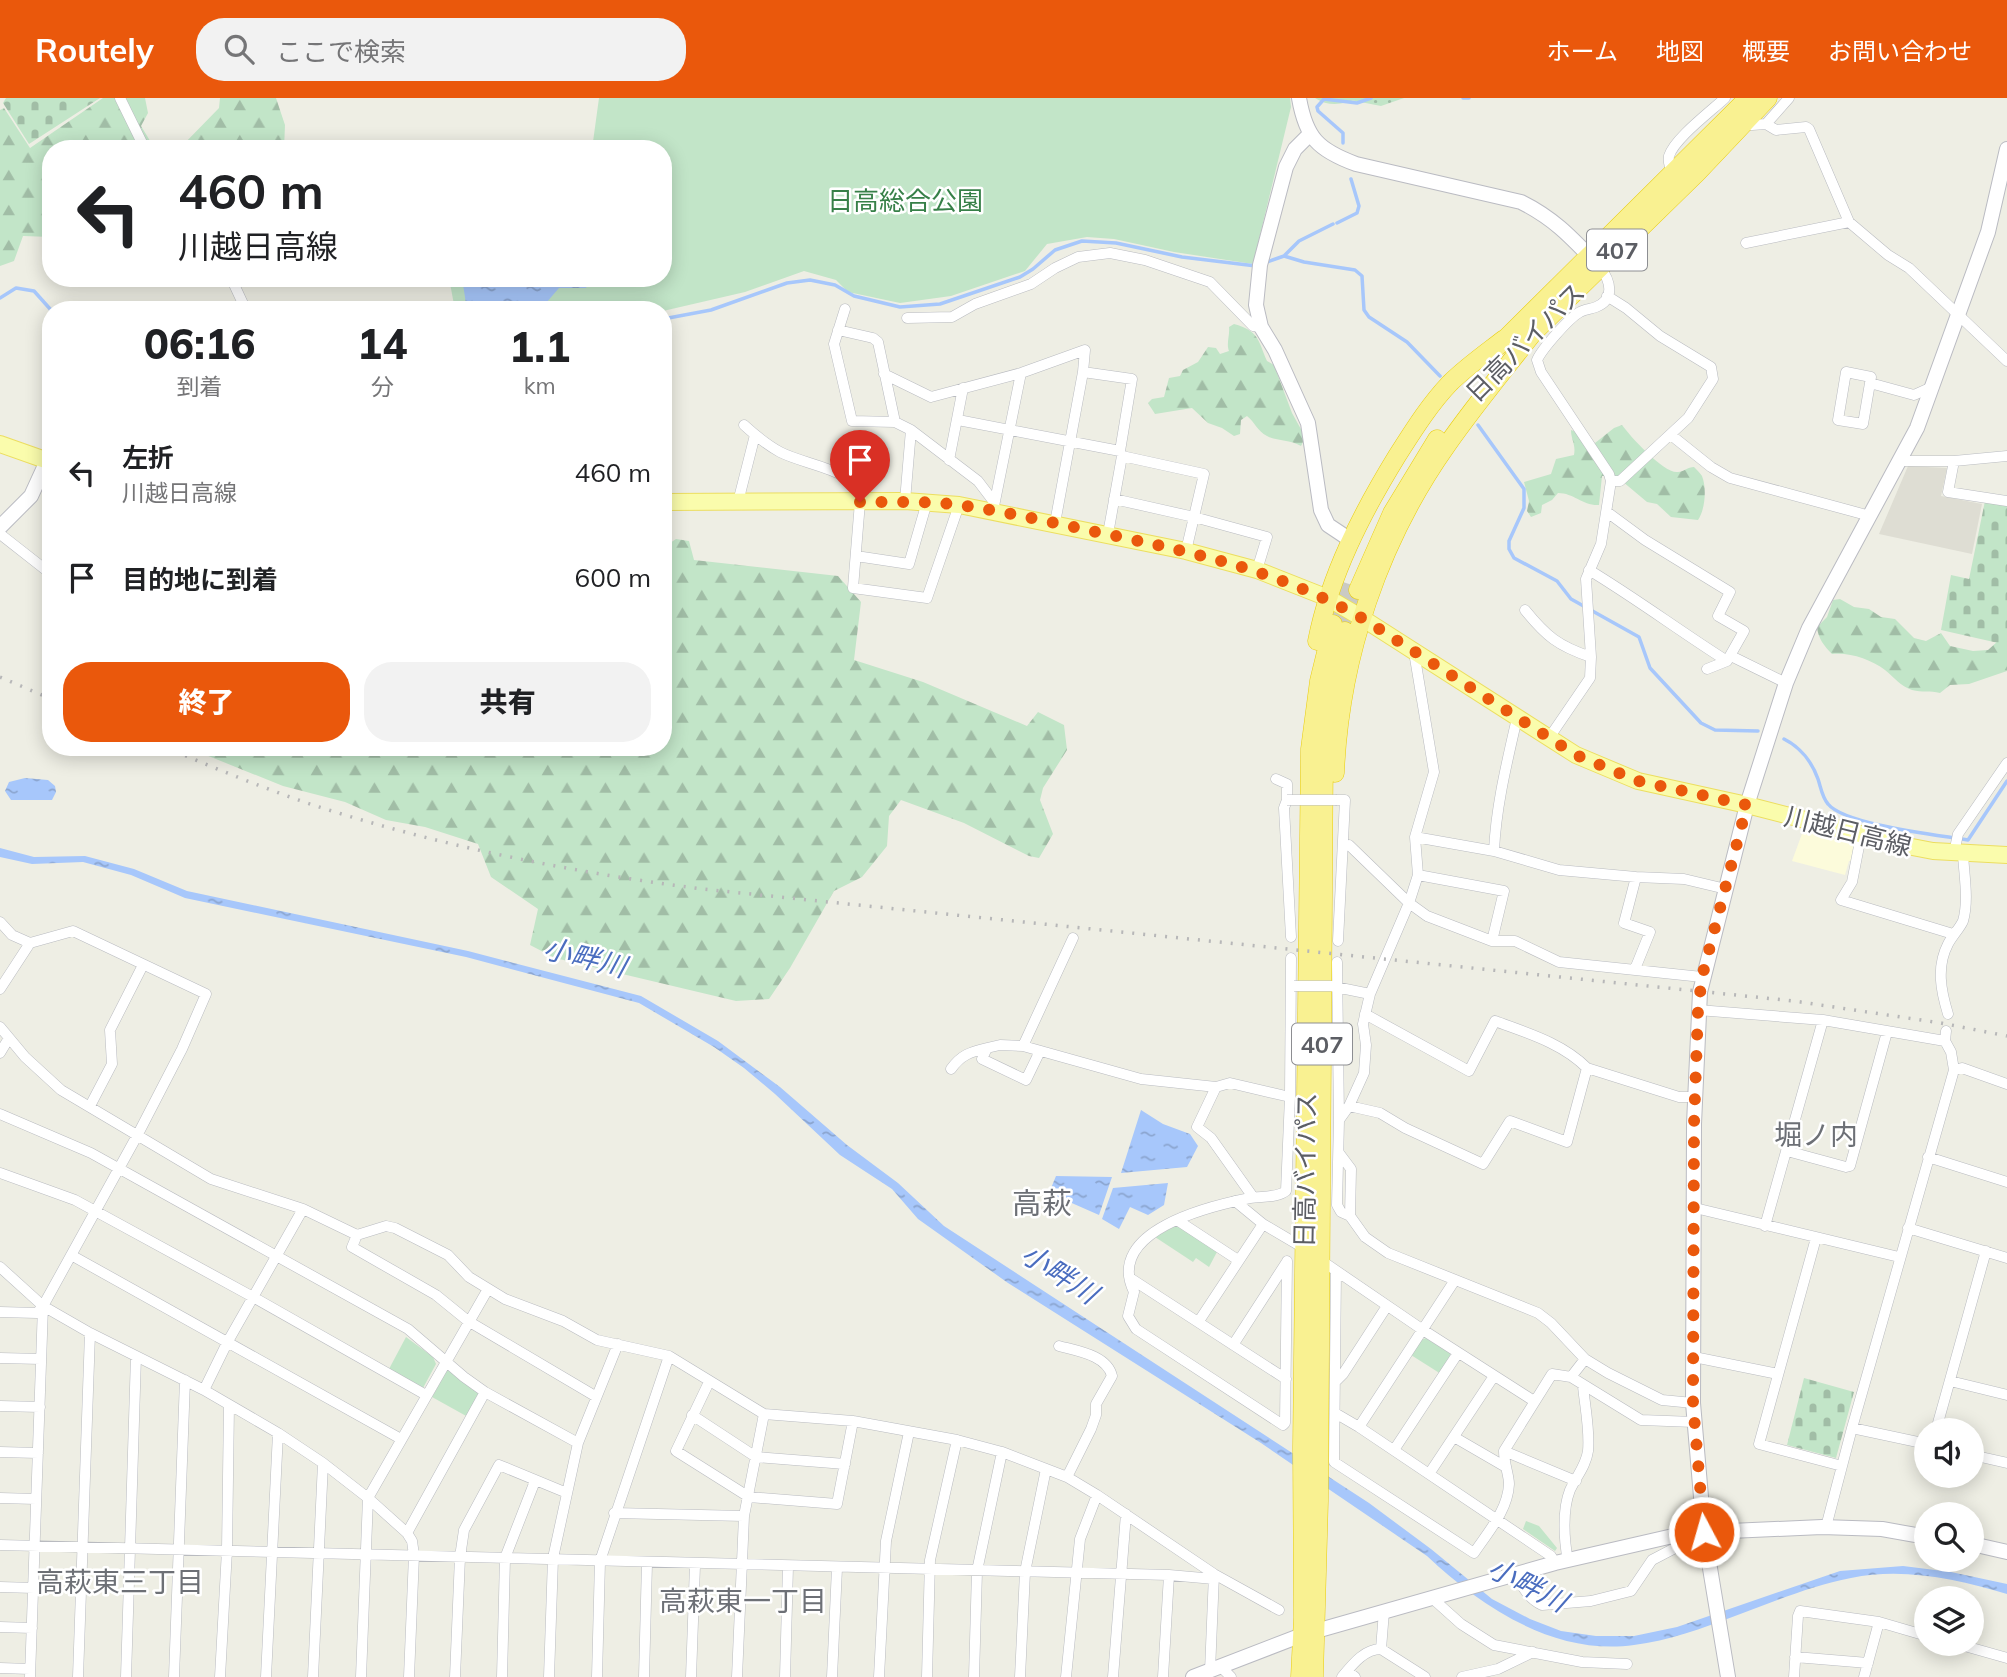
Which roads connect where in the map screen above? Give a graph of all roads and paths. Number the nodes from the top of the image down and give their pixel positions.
1 (120, 98) edge
2 (1299, 98) edge
3 (1725, 98) edge
4 (1748, 98) edge
5 (1768, 98) edge
6 (1789, 98) edge
7 (1746, 122) junction
8 (1766, 124) junction
9 (1309, 135) junction
10 (141, 140) edge
11 (2007, 149) edge
12 (1672, 173) junction
13 (1849, 222) junction
14 (1746, 243) dead end
15 (1594, 261) junction
16 (1607, 296) junction
17 (845, 309) dead end
18 (1959, 314) junction
19 (907, 318) dead end
20 (1261, 327) junction
21 (838, 330) junction
22 (2007, 360) edge
23 (1083, 372) junction
24 (1021, 373) junction
25 (884, 374) junction
26 (1870, 383) junction
27 (1934, 386) junction
28 (963, 388) junction
29 (1456, 403) junction
30 (958, 421) junction
31 (895, 422) junction
32 (744, 425) dead end
33 (911, 430) junction
34 (1009, 430) junction
35 (755, 435) junction
36 (1671, 435) junction
37 (1070, 441) junction
38 (0, 444) edge
39 (1121, 453) junction
40 (2007, 456) edge
41 (42, 459) edge
42 (950, 460) junction
43 (1900, 461) junction
44 (1954, 461) junction
45 (42, 474) edge
46 (1611, 481) junction
47 (1114, 499) junction
48 (905, 501) junction
49 (2007, 501) edge
50 (672, 502) edge
51 (738, 502) junction
52 (864, 502) junction
53 (927, 502) junction
54 (959, 505) junction
55 (994, 506) junction
56 (1607, 512) junction
57 (1870, 516) junction
58 (1194, 517) junction
59 (1055, 523) junction
60 (0, 527) edge
61 (0, 534) edge
62 (1108, 534) junction
63 (1352, 541) junction
64 (1186, 551) junction
65 (856, 556) junction
66 (42, 567) edge
67 (1257, 570) junction
68 (1587, 575) junction
69 (1352, 587) tunnel mouth
70 (1328, 598) junction
71 (1525, 610) dead end
72 (1362, 618) junction
73 (1339, 628) tunnel mouth
74 (1414, 651) junction
75 (1591, 657) junction
76 (1729, 659) junction
77 (1707, 669) dead end
78 (1786, 683) junction
79 (1517, 718) junction
80 (1549, 738) junction
81 (2007, 763) edge
82 (1276, 779) dead end
83 (1287, 800) junction
84 (1747, 805) junction
85 (1861, 836) junction
86 (1415, 837) junction
87 (1349, 845) dead end
88 (1958, 846) junction
89 (1494, 851) junction
90 (2007, 855) edge
91 (1418, 875) junction
92 (1636, 877) junction
93 (1726, 889) junction
94 (1409, 904) junction
95 (0, 922) edge
96 (1323, 932) junction
97 (1953, 934) junction
98 (1291, 937) dead end
99 (1073, 938) dead end
100 (1492, 941) junction
101 (30, 943) junction
102 (1291, 958) dead end
103 (1337, 962) dead end
104 (143, 965) junction
105 (1635, 969) junction
106 (1702, 977) junction
107 (1292, 986) junction
108 (1334, 986) junction
109 (0, 989) edge
110 (1370, 994) junction
111 (1698, 1010) junction
112 (1365, 1014) junction
113 (1948, 1014) dead end
114 (1823, 1020) junction
115 (0, 1027) edge
116 (1887, 1032) junction
117 (9, 1038) junction
118 (1023, 1046) junction
119 (987, 1048) junction
120 (1040, 1051) junction
121 (0, 1053) edge
122 (1587, 1068) junction
123 (951, 1069) dead end
124 (1954, 1070) junction
125 (2007, 1084) edge
126 (1216, 1087) junction
127 (1290, 1097) junction
128 (1695, 1097) junction
129 (1349, 1105) junction
130 (90, 1106) junction
131 (0, 1114) edge
132 (1339, 1120) junction
133 (138, 1134) junction
134 (1787, 1151) junction
135 (1928, 1157) junction
136 (120, 1168) junction
137 (0, 1173) edge
138 (2007, 1182) edge
139 (1253, 1197) junction
140 (1236, 1201) junction
141 (1695, 1208) junction
142 (303, 1209) junction
143 (96, 1211) junction
144 (1177, 1220) junction
145 (1263, 1224) junction
146 (1765, 1226) junction
147 (1908, 1228) junction
148 (357, 1235) junction
149 (1816, 1238) junction
150 (1304, 1248) junction
151 (1986, 1251) junction
152 (71, 1255) junction
153 (277, 1256) junction
154 (1899, 1257) junction
155 (2007, 1258) edge
156 (1238, 1260) junction
157 (1329, 1266) junction
158 (0, 1267) edge
159 (1130, 1278) junction
160 (1455, 1280) junction
161 (488, 1289) junction
162 (253, 1297) junction
163 (1387, 1306) junction
164 (43, 1307) junction
165 (0, 1312) edge
166 (468, 1321) junction
167 (1199, 1321) junction
168 (1423, 1330) junction
169 (90, 1334) junction
170 (227, 1343) junction
171 (618, 1344) junction
172 (1233, 1345) junction
173 (1059, 1346) dead end
174 (1458, 1353) junction
175 (136, 1356) junction
176 (669, 1356) junction
177 (1694, 1357) junction
178 (0, 1358) edge
179 (41, 1359) junction
180 (1585, 1359) junction
181 (446, 1360) junction
182 (1778, 1374) junction
183 (1494, 1376) junction
184 (1571, 1377) junction
185 (1286, 1379) junction
186 (185, 1380) junction
187 (1336, 1381) junction
188 (1950, 1381) junction
189 (709, 1382) junction
190 (1583, 1386) junction
191 (204, 1390) junction
192 (485, 1392) junction
193 (426, 1395) junction
194 (2007, 1395) edge
195 (596, 1396) junction
196 (1534, 1401) junction
197 (1693, 1404) junction
198 (229, 1405) junction
199 (0, 1406) edge
200 (40, 1407) junction
201 (1335, 1413) junction
202 (764, 1414) junction
203 (692, 1415) junction
204 (1939, 1418) edge
205 (853, 1422) junction
206 (1694, 1422) junction
207 (1359, 1427) junction
208 (1852, 1428) junction
209 (909, 1432) junction
210 (278, 1433) junction
211 (1454, 1437) junction
212 (401, 1439) junction
213 (957, 1440) junction
214 (1914, 1441) edge
215 (579, 1443) junction
216 (1394, 1450) junction
217 (1504, 1451) junction
218 (0, 1452) edge
219 (1002, 1452) junction
220 (38, 1453) junction
221 (756, 1457) junction
222 (1984, 1458) edge
223 (2007, 1463) edge
224 (323, 1464) junction
225 (845, 1464) junction
226 (1504, 1466) junction
227 (1842, 1466) junction
228 (1046, 1469) junction
229 (1429, 1474) junction
230 (1067, 1477) junction
231 (535, 1481) junction
232 (1576, 1481) junction
233 (567, 1493) junction
234 (1097, 1495) junction
235 (749, 1497) junction
236 (0, 1498) edge
237 (368, 1498) junction
238 (37, 1499) junction
239 (614, 1513) junction
240 (1126, 1514) junction
241 (744, 1516) junction
242 (1497, 1519) junction
243 (1825, 1527) junction
244 (1704, 1532) junction
245 (407, 1533) junction
246 (1686, 1533) junction
247 (1914, 1535) edge
248 (0, 1545) edge
249 (35, 1545) junction
250 (1984, 1547) edge
251 (82, 1548) junction
252 (131, 1549) junction
253 (180, 1550) junction
254 (227, 1550) junction
255 (272, 1550) junction
256 (319, 1552) junction
257 (2007, 1552) edge
258 (367, 1554) junction
259 (414, 1555) junction
260 (460, 1557) junction
261 (505, 1558) junction
262 (552, 1559) junction
263 (600, 1560) junction
264 (1562, 1562) junction
265 (646, 1563) junction
266 (695, 1565) junction
267 (741, 1566) junction
268 (788, 1566) junction
269 (837, 1568) junction
270 (884, 1568) junction
271 (930, 1569) junction
272 (977, 1571) junction
273 (1025, 1572) junction
274 (1075, 1573) junction
275 (1121, 1574) junction
276 (1169, 1575) junction
277 (1516, 1575) junction
278 (1214, 1576) junction
279 (0, 1587) edge
280 (34, 1588) junction
281 (1432, 1598) junction
282 (1279, 1610) dead end
283 (1384, 1611) junction
284 (1880, 1622) junction
285 (0, 1627) edge
286 (32, 1628) junction
287 (1914, 1632) edge
288 (1309, 1634) junction
289 (1381, 1649) junction
290 (1984, 1651) edge
291 (1534, 1652) junction
292 (1795, 1657) junction
293 (2007, 1658) edge
294 (1868, 1663) junction
295 (1627, 1664) dead end
296 (0, 1668) edge
297 (1410, 1668) junction
298 (1220, 1671) edge
299 (30, 1673) edge
300 (1348, 1675) edge
301 (78, 1677) edge
302 (126, 1677) edge
303 (174, 1677) edge
304 (220, 1677) edge
305 (266, 1677) edge
306 (313, 1677) edge
307 (361, 1677) edge
308 (409, 1677) edge
309 (455, 1677) edge
310 (502, 1677) edge
311 (549, 1677) edge
312 (597, 1677) edge
313 (644, 1677) edge
314 (691, 1677) edge
315 (737, 1677) edge
316 (785, 1677) edge
317 (832, 1677) edge
318 (879, 1677) edge
319 (927, 1677) edge
320 (974, 1677) edge
321 (1020, 1677) edge
322 (1066, 1677) edge
323 (1113, 1677) edge
324 (1163, 1677) edge
325 (1193, 1677) edge
326 (1300, 1677) edge
327 (1314, 1677) edge
328 (1404, 1677) edge
329 (1425, 1677) edge
330 (1462, 1677) edge
331 (1728, 1677) edge
332 (1794, 1677) edge
333 (1864, 1677) edge

1 - 10 street
2 - 9 street
3 - 12 street
4 - 12 highway, 日高バイパス / 407
5 - 7 highway, 日高バイパス / 407
6 - 8 street
7 - 8 street
7 - 15 highway, 日高バイパス / 407
8 - 13 street
9 - 15 street
9 - 20 street
11 - 18 street
12 - 15 highway, 日高バイパス / 407
13 - 14 street
13 - 18 street
15 - 16 street
15 - 29 highway, 日高バイパス / 407
15 - 29 highway, 日高バイパス / 407
16 - 36 street
16 - 46 street
17 - 21 street
18 - 22 street
18 - 27 street
19 - 20 street
20 - 63 street
21 - 25 street
21 - 31 street
23 - 24 street
23 - 37 street
23 - 39 street
24 - 28 street
24 - 34 street
25 - 28 street
25 - 31 street
26 - 26 street
26 - 27 street
27 - 43 street
28 - 30 street
29 - 63 highway, 407
29 - 69 highway, 日高バイパス / 407
29 - 72 highway, 407
30 - 34 street
30 - 42 street
31 - 33 street
32 - 35 street
33 - 42 street
33 - 48 street
34 - 37 street
34 - 55 street
35 - 51 street
35 - 52 street
36 - 46 street
36 - 57 street
37 - 39 street
37 - 59 street
38 - 41 main road
39 - 47 street
39 - 58 street
40 - 44 street
42 - 55 street
43 - 44 street
43 - 57 street
44 - 49 street
45 - 60 street
46 - 56 street
47 - 58 street
47 - 62 street
48 - 52 main road, 川越日高線
48 - 53 main road, 川越日高線
50 - 51 main road, 川越日高線
51 - 52 main road, 川越日高線
52 - 65 street
53 - 54 main road, 川越日高線
53 - 65 street
54 - 55 main road, 川越日高線
54 - 65 street
55 - 59 main road, 川越日高線
56 - 68 street
56 - 76 street
57 - 78 street
58 - 64 street
58 - 67 street
59 - 62 main road, 川越日高線
61 - 66 street
62 - 64 main road, 川越日高線
63 - 70 highway, 407
64 - 67 main road, 川越日高線
67 - 70 main road, 川越日高線
68 - 75 street
68 - 76 street
70 - 72 main road, 川越日高線
70 - 96 highway, 407
71 - 75 street
72 - 74 main road, 川越日高線
72 - 96 highway, 407
73 - 96 highway, 日高バイパス / 407
74 - 79 main road, 川越日高線
74 - 86 street
75 - 80 street
76 - 77 street
76 - 78 street
78 - 84 street
79 - 80 main road, 川越日高線
79 - 89 street
80 - 84 main road, 川越日高線
81 - 88 street
82 - 83 street
83 - 96 street, bridge
83 - 98 street
84 - 85 main road, 川越日高線
84 - 93 street
85 - 88 main road, 川越日高線
85 - 97 street
86 - 89 street
86 - 91 street
87 - 94 street
88 - 90 main road, 川越日高線
88 - 97 street
89 - 92 street
91 - 94 street
91 - 100 street
92 - 93 street
92 - 105 street
93 - 106 street
94 - 100 street
94 - 110 street
95 - 101 street
96 - 150 highway, 日高バイパス / 407
96 - 157 highway, 日高バイパス / 407
97 - 113 street
99 - 118 street
100 - 105 street
101 - 104 street
101 - 109 street
102 - 107 street
103 - 108 street
104 - 130 street
104 - 133 street
105 - 106 street
106 - 111 street
107 - 108 street, bridge
107 - 127 street
108 - 110 street
108 - 132 street
110 - 112 street
111 - 114 street
111 - 128 street
112 - 122 street
112 - 129 street
114 - 116 street
114 - 134 street
115 - 117 street
116 - 124 street
116 - 134 street
117 - 121 street
117 - 130 street
118 - 119 street
118 - 120 street
119 - 120 street
119 - 123 street
120 - 126 street
122 - 128 street
122 - 129 street
124 - 125 street
124 - 135 street
126 - 127 street
126 - 139 street
127 - 139 street
128 - 141 street
129 - 132 street
130 - 133 street
131 - 136 street
132 - 160 street
133 - 136 street
133 - 142 street
134 - 146 street
135 - 138 street
135 - 147 street
136 - 143 street
136 - 153 street
137 - 143 street
139 - 140 street
140 - 144 street
140 - 145 street
141 - 146 street
141 - 177 street
142 - 148 street
142 - 153 street
143 - 152 street
143 - 162 street
144 - 156 street
144 - 159 street
145 - 150 street
145 - 156 street
146 - 149 street
147 - 151 street
147 - 154 street
148 - 161 street
148 - 166 street
149 - 154 street
149 - 182 street
150 - 157 street
150 - 288 highway, 日高バイパス / 407
151 - 155 street
151 - 188 street
152 - 164 street
152 - 170 street
153 - 162 street
153 - 181 street
154 - 208 street
156 - 167 street
157 - 163 street
157 - 187 street
157 - 288 highway, 日高バイパス / 407
158 - 164 street
159 - 167 street
159 - 185 street
160 - 168 street
160 - 180 street
161 - 166 street
161 - 171 street
162 - 170 street
162 - 193 street
163 - 168 street
163 - 187 street
164 - 165 street
164 - 169 street
164 - 179 street
166 - 181 street
166 - 195 street
167 - 172 street
168 - 174 street
168 - 207 street
169 - 175 street
169 - 251 street
170 - 191 street
170 - 212 street
171 - 176 street
171 - 195 street
172 - 185 street
172 - 185 street
173 - 230 street
174 - 183 street
174 - 216 street
175 - 186 street
175 - 252 street
176 - 189 street
176 - 239 street
177 - 182 street
177 - 197 street
178 - 179 street
179 - 200 street
180 - 184 street
180 - 197 street
181 - 192 street
181 - 193 street
182 - 227 street
183 - 196 street
183 - 211 street
184 - 190 street
184 - 196 street
186 - 191 street
186 - 253 street
187 - 201 street
188 - 194 street
188 - 204 street
189 - 202 street
189 - 203 street
190 - 206 street
190 - 232 street
191 - 198 street
192 - 215 street
192 - 245 street
193 - 212 street
195 - 215 street
196 - 217 street
197 - 206 street
198 - 210 street
198 - 254 street
199 - 200 street
200 - 220 street
201 - 207 street
201 - 242 street
202 - 205 street
202 - 221 street
203 - 221 street
203 - 235 street
205 - 209 street
205 - 225 street
206 - 244 street
207 - 216 street
208 - 214 street
208 - 227 street
209 - 213 street
209 - 270 street
210 - 224 street
210 - 255 street
211 - 226 street
211 - 229 street
212 - 237 street
213 - 219 street
213 - 271 street
215 - 233 street
216 - 229 street
217 - 226 street
217 - 232 street
218 - 220 street
219 - 228 street
219 - 272 street
220 - 238 street
221 - 225 street
221 - 235 street
222 - 223 street
224 - 237 street
224 - 256 street
225 - 235 street
226 - 242 street
227 - 243 street
228 - 230 street
228 - 273 street
229 - 242 street
230 - 234 street
231 - 233 street
231 - 260 street
231 - 261 street
232 - 264 street
233 - 262 street
234 - 240 street
234 - 274 street
235 - 241 street
236 - 238 street
237 - 245 street
237 - 258 street
238 - 249 street
239 - 241 street
239 - 263 street
240 - 275 street
240 - 278 street
241 - 267 street
242 - 264 street
243 - 244 street
243 - 247 street
244 - 246 street
244 - 331 street
245 - 259 street
246 - 264 street
246 - 277 street
248 - 249 street
249 - 251 street
249 - 280 street
250 - 257 street
251 - 252 street
251 - 301 street
252 - 253 street
252 - 302 street
253 - 254 street
253 - 303 street
254 - 255 street
254 - 304 street
255 - 256 street
255 - 305 street
256 - 258 street
256 - 306 street
258 - 259 street
258 - 307 street
259 - 260 street
259 - 308 street
260 - 261 street
260 - 309 street
261 - 262 street
261 - 310 street
262 - 263 street
262 - 311 street
263 - 265 street
263 - 312 street
264 - 277 street
265 - 266 street
265 - 313 street
266 - 267 street
266 - 314 street
267 - 268 street
267 - 315 street
268 - 269 street
268 - 316 street
269 - 270 street
269 - 317 street
270 - 271 street
270 - 318 street
271 - 272 street
271 - 319 street
272 - 273 street
272 - 320 street
273 - 274 street
273 - 321 street
274 - 275 street
274 - 322 street
275 - 276 street
275 - 323 street
276 - 278 street
276 - 324 street
277 - 281 street
278 - 282 street
278 - 298 street
279 - 280 street
280 - 286 street
281 - 283 street
281 - 291 street
283 - 288 street
283 - 289 street
284 - 287 street
284 - 292 street
284 - 294 street
285 - 286 street
286 - 299 street
288 - 298 street
288 - 326 highway, 日高バイパス / 407
288 - 327 highway, 日高バイパス / 407
289 - 297 street
289 - 300 street
290 - 293 street
291 - 295 street
291 - 330 street
292 - 294 street
292 - 332 street
294 - 333 street
296 - 299 street
297 - 328 street
297 - 329 street
298 - 325 street

